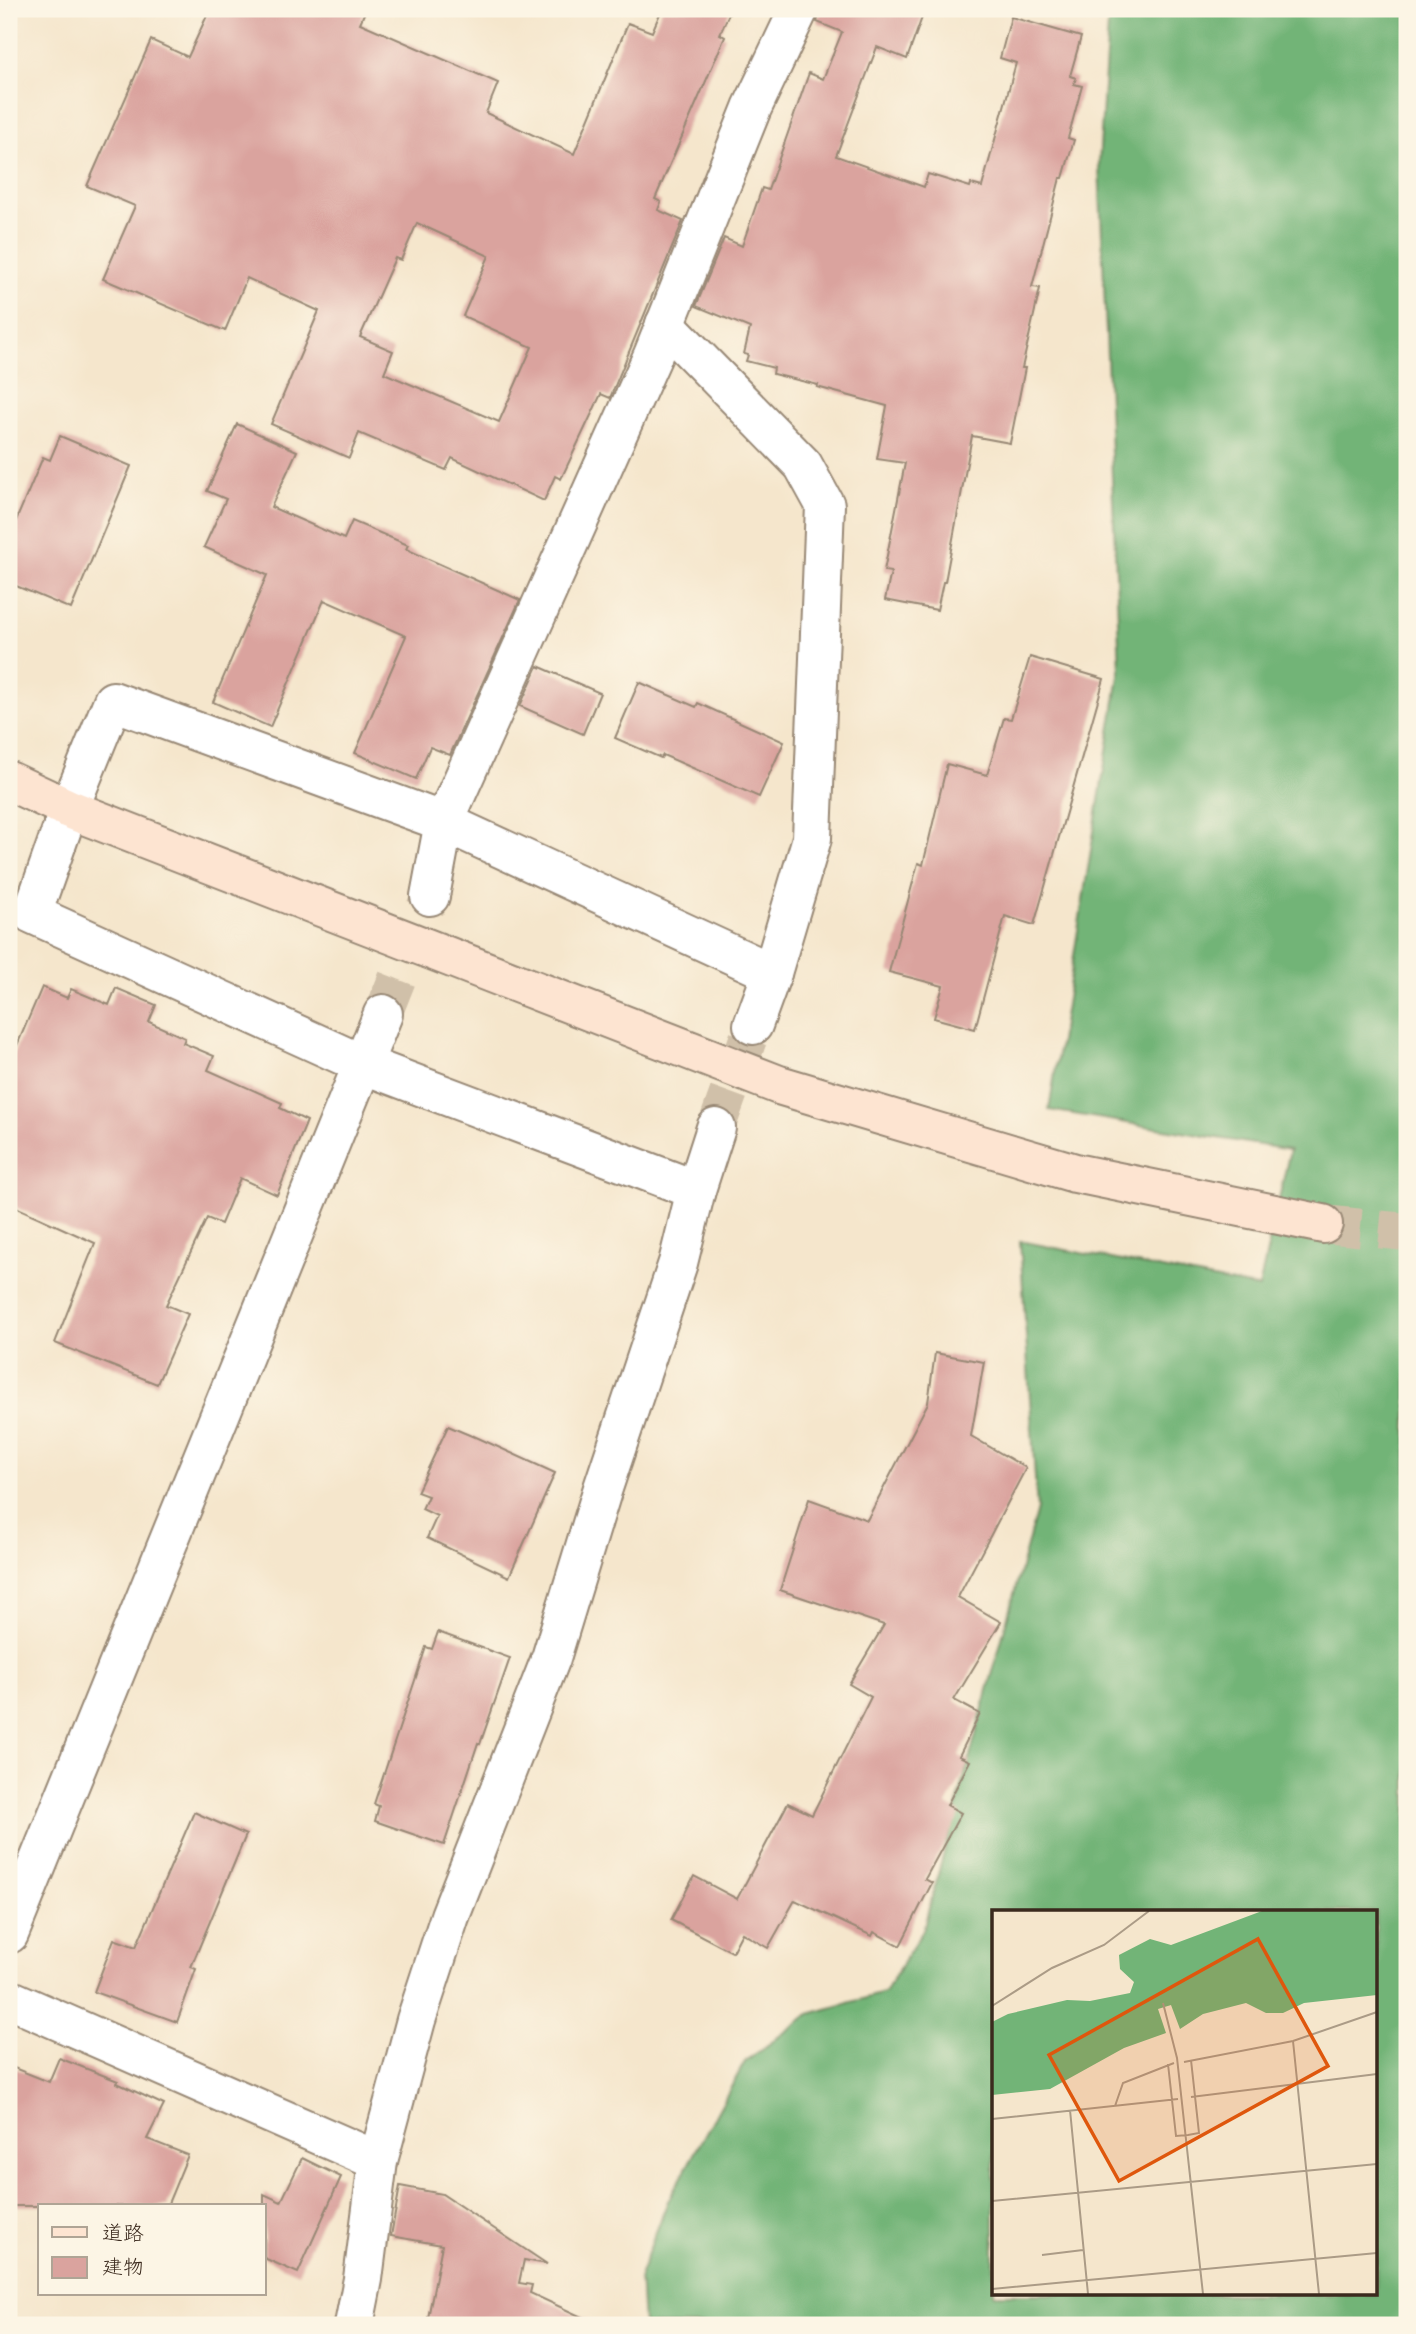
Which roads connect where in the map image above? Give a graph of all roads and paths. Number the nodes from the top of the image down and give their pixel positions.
1 (799, 9) edge
2 (665, 324) junction
3 (9, 782) edge
4 (69, 808) junction
5 (444, 822) junction
6 (430, 896) tunnel mouth
7 (772, 974) junction
8 (383, 1014) tunnel mouth
9 (752, 1025) tunnel mouth
10 (362, 1064) junction
11 (716, 1128) tunnel mouth
12 (696, 1190) junction
13 (1323, 1224) tunnel mouth
14 (9, 1934) edge
15 (9, 1999) edge
16 (378, 2161) junction
17 (354, 2325) edge

1 - 2 street
2 - 5 street
2 - 7 street
3 - 4 street
4 - 5 street
4 - 10 street
4 - 13 street
5 - 6 street
5 - 7 street
7 - 9 street
8 - 10 street
10 - 12 street
10 - 14 street
11 - 12 street
12 - 16 street
15 - 16 street
16 - 17 street

